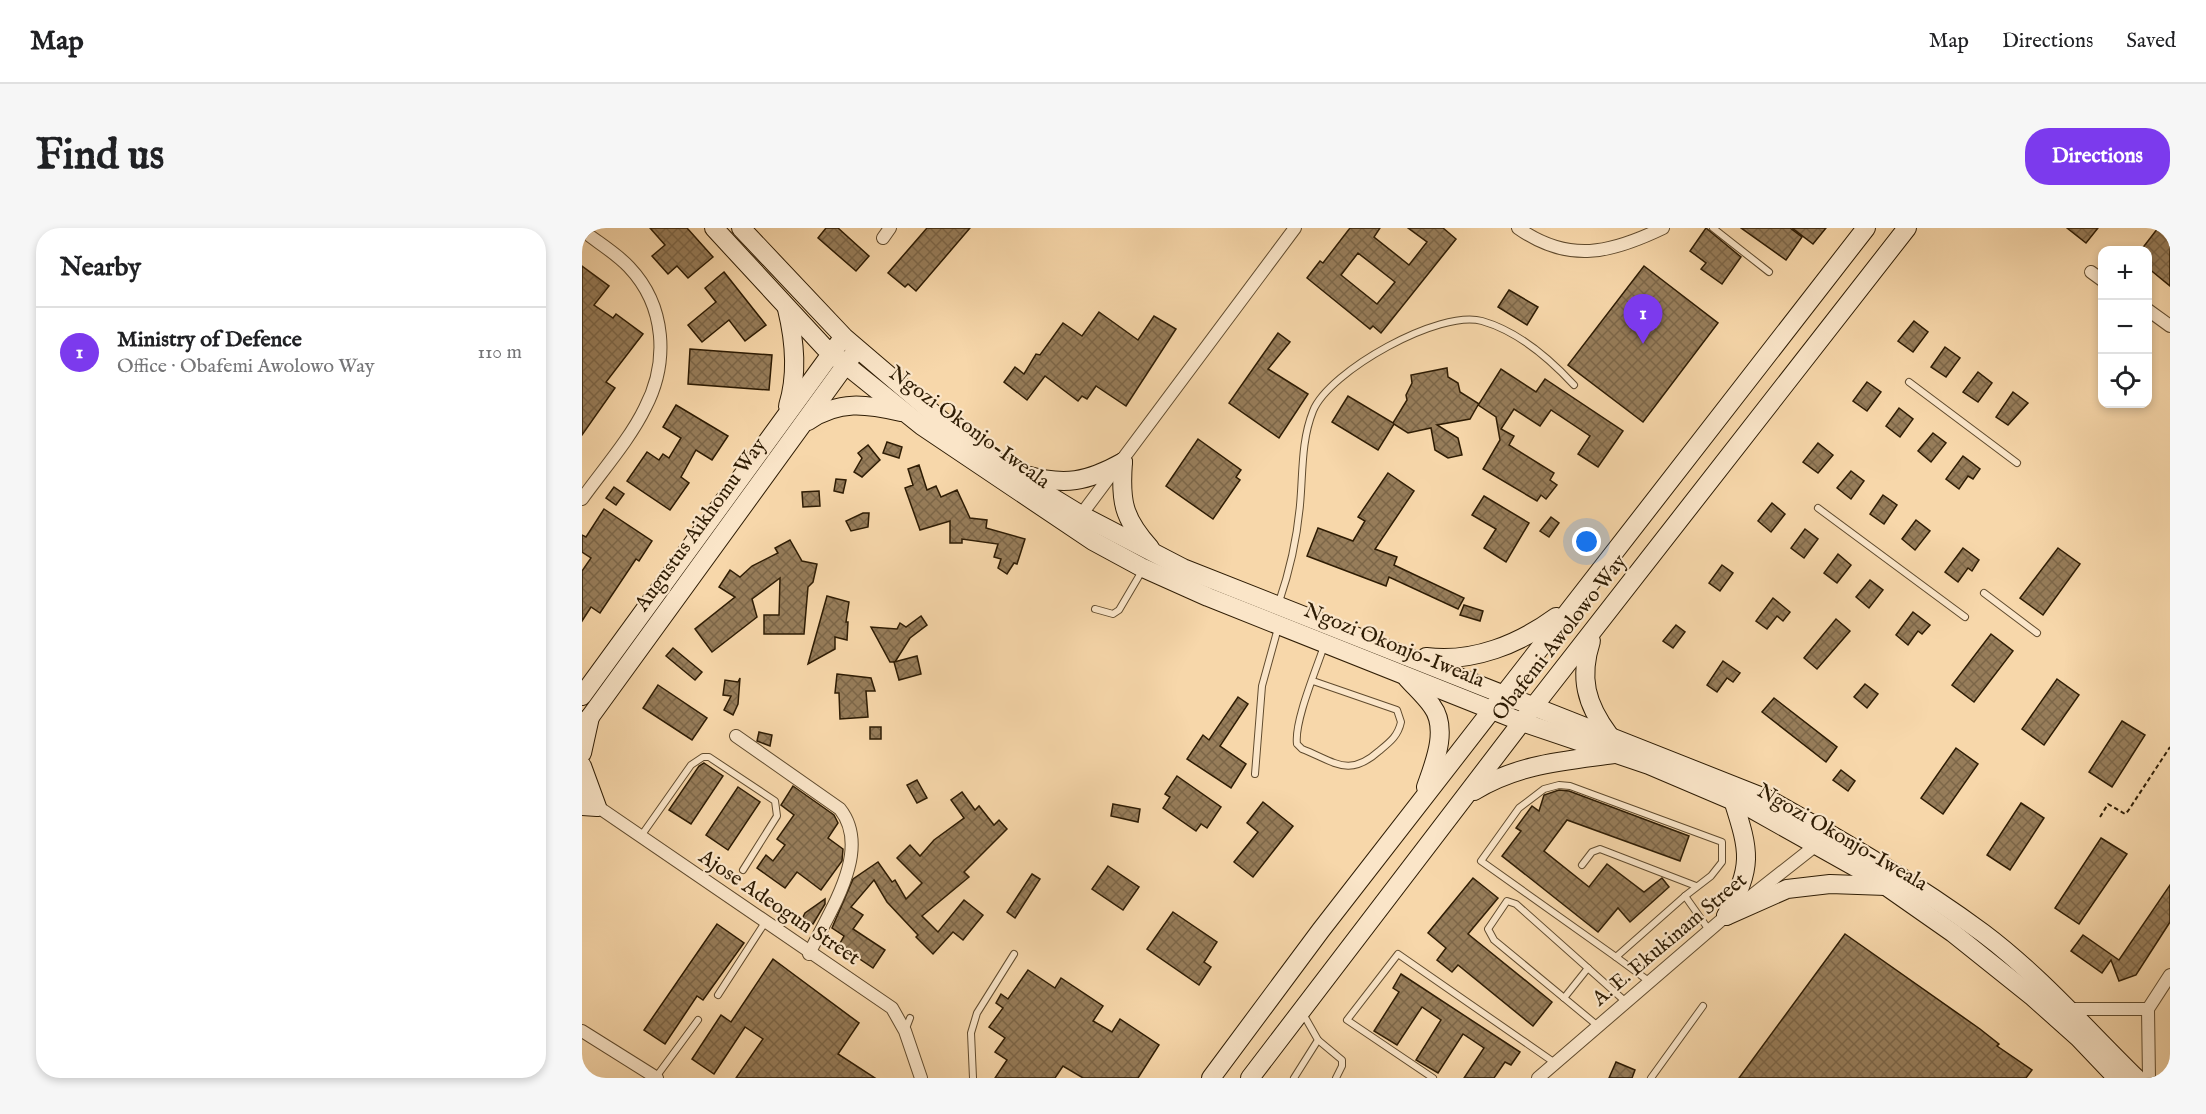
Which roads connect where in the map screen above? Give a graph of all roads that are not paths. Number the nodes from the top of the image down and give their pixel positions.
1 (714, 228) edge
2 (741, 228) edge
3 (1295, 228) edge
4 (1518, 228) edge
5 (1663, 228) edge
6 (1713, 228) edge
7 (1866, 228) edge
8 (1907, 228) edge
9 (582, 230) edge
10 (1769, 272) dead end
11 (2091, 272) dead end
12 (2098, 277) edge
13 (787, 308) junction
14 (2152, 313) edge
15 (2170, 326) edge
16 (850, 343) junction
17 (839, 359) junction
18 (1910, 382) dead end
19 (1574, 385) dead end
20 (905, 413) junction
21 (793, 421) junction
22 (1123, 462) junction
23 (2017, 463) dead end
24 (1009, 470) junction
25 (582, 499) edge
26 (1818, 508) dead end
27 (1076, 521) junction
28 (1156, 555) junction
29 (1144, 569) junction
30 (1984, 593) dead end
31 (1577, 602) junction
32 (1278, 606) junction
33 (1095, 609) dead end
34 (1965, 617) dead end
35 (1278, 624) junction
36 (1593, 633) junction
37 (2037, 633) dead end
38 (1325, 643) junction
39 (1405, 654) junction
40 (1404, 674) junction
41 (1313, 681) junction
42 (1503, 694) junction
43 (582, 696) edge
44 (1534, 706) junction
45 (1492, 710) junction
46 (1522, 722) junction
47 (586, 723) edge
48 (736, 736) dead end
49 (1611, 736) junction
50 (582, 753) edge
51 (1620, 754) junction
52 (582, 766) edge
53 (1255, 774) dead end
54 (1465, 797) junction
55 (1732, 800) junction
56 (1422, 801) junction
57 (587, 803) edge
58 (640, 837) junction
59 (1823, 839) junction
60 (1582, 865) dead end
61 (743, 870) dead end
62 (1696, 886) junction
63 (1886, 886) junction
64 (1685, 896) junction
65 (1726, 916) junction
66 (766, 921) junction
67 (1709, 930) junction
68 (809, 954) junction
69 (1014, 954) dead end
70 (1616, 957) junction
71 (1588, 968) junction
72 (2170, 975) edge
73 (1650, 982) junction
74 (718, 995) dead end
75 (1564, 998) junction
76 (1626, 1002) junction
77 (1703, 1006) dead end
78 (1301, 1009) junction
79 (2067, 1009) junction
80 (2148, 1009) junction
81 (910, 1018) dead end
82 (698, 1020) dead end
83 (1598, 1026) junction
84 (582, 1031) edge
85 (906, 1031) junction
86 (1318, 1040) junction
87 (1555, 1063) junction
88 (656, 1078) edge
89 (921, 1078) edge
90 (973, 1078) edge
91 (1211, 1078) edge
92 (1250, 1078) edge
93 (1294, 1078) edge
94 (1336, 1078) edge
95 (1433, 1078) edge
96 (1539, 1078) edge
97 (1652, 1078) edge
98 (2116, 1078) edge
99 (2136, 1078) edge
100 (2149, 1078) edge

1 - 13 street, Ngozi Okonjo-Iweala
2 - 16 street, Ngozi Okonjo-Iweala
3 - 22 street
4 - 5 street
6 - 10 lane
7 - 31 street, Obafemi Awolowo Way
8 - 36 street, Obafemi Awolowo Way
9 - 25 street
11 - 12 street
13 - 17 street, Ngozi Okonjo-Iweala
13 - 21 street
14 - 15 street
16 - 17 street, Augustus Aikhomu Way
16 - 24 street, Ngozi Okonjo-Iweala
17 - 20 street, Ngozi Okonjo-Iweala
17 - 21 street, Augustus Aikhomu Way
18 - 23 lane
19 - 32 lane
20 - 21 street
20 - 27 street, Ngozi Okonjo-Iweala
21 - 43 street, Augustus Aikhomu Way
21 - 47 street, Augustus Aikhomu Way
22 - 24 street
22 - 27 street
22 - 28 street
24 - 27 street, Ngozi Okonjo-Iweala
26 - 34 lane
27 - 28 street, Ngozi Okonjo-Iweala
27 - 29 street, Ngozi Okonjo-Iweala
28 - 32 street, Ngozi Okonjo-Iweala
29 - 33 lane
29 - 35 street, Ngozi Okonjo-Iweala
30 - 37 lane
31 - 39 street
31 - 42 street, Obafemi Awolowo Way
32 - 39 street, Ngozi Okonjo-Iweala
35 - 38 street, Ngozi Okonjo-Iweala
35 - 53 lane
36 - 44 street, Obafemi Awolowo Way
36 - 49 street
38 - 40 street, Ngozi Okonjo-Iweala
38 - 41 lane
39 - 42 street, Ngozi Okonjo-Iweala
40 - 45 street, Ngozi Okonjo-Iweala
40 - 56 street
41 - 41 lane
42 - 44 street, Ngozi Okonjo-Iweala
42 - 45 street, Obafemi Awolowo Way
44 - 46 street, Obafemi Awolowo Way
44 - 49 street, Ngozi Okonjo-Iweala
45 - 46 street, Ngozi Okonjo-Iweala
45 - 56 street, Obafemi Awolowo Way
46 - 51 street, Ngozi Okonjo-Iweala
46 - 54 street, Obafemi Awolowo Way
47 - 50 street
48 - 68 street
49 - 59 street, Ngozi Okonjo-Iweala
51 - 54 street
51 - 55 street, Ngozi Okonjo-Iweala
52 - 57 street
54 - 78 street, Obafemi Awolowo Way
55 - 59 street, Ngozi Okonjo-Iweala
55 - 65 street
56 - 91 street, Obafemi Awolowo Way
57 - 58 street, Ajose Adeogun Street
58 - 61 lane
58 - 66 street, Ajose Adeogun Street
59 - 63 street, Ngozi Okonjo-Iweala
59 - 65 street, A. E. Ekukinam Street
59 - 79 street, Ngozi Okonjo-Iweala
60 - 62 lane
62 - 64 lane
62 - 70 lane
63 - 65 street
63 - 98 street, Ngozi Okonjo-Iweala
64 - 67 lane
64 - 70 lane
65 - 67 street, A. E. Ekukinam Street
66 - 68 street, Ajose Adeogun Street
66 - 74 lane
67 - 73 street, A. E. Ekukinam Street
68 - 85 street, Ajose Adeogun Street
69 - 90 lane
70 - 73 lane
71 - 75 lane
71 - 75 lane
71 - 76 lane
72 - 80 street
73 - 76 street, A. E. Ekukinam Street
75 - 83 lane
76 - 83 street, A. E. Ekukinam Street
77 - 97 lane
78 - 86 lane
78 - 92 street, Obafemi Awolowo Way
79 - 80 street
79 - 99 street, Ngozi Okonjo-Iweala
80 - 100 street
81 - 85 lane
82 - 88 lane
83 - 87 street, A. E. Ekukinam Street
84 - 88 street
85 - 89 street, Ajose Adeogun Street
86 - 93 lane
86 - 94 lane
87 - 95 lane
87 - 96 street, A. E. Ekukinam Street

